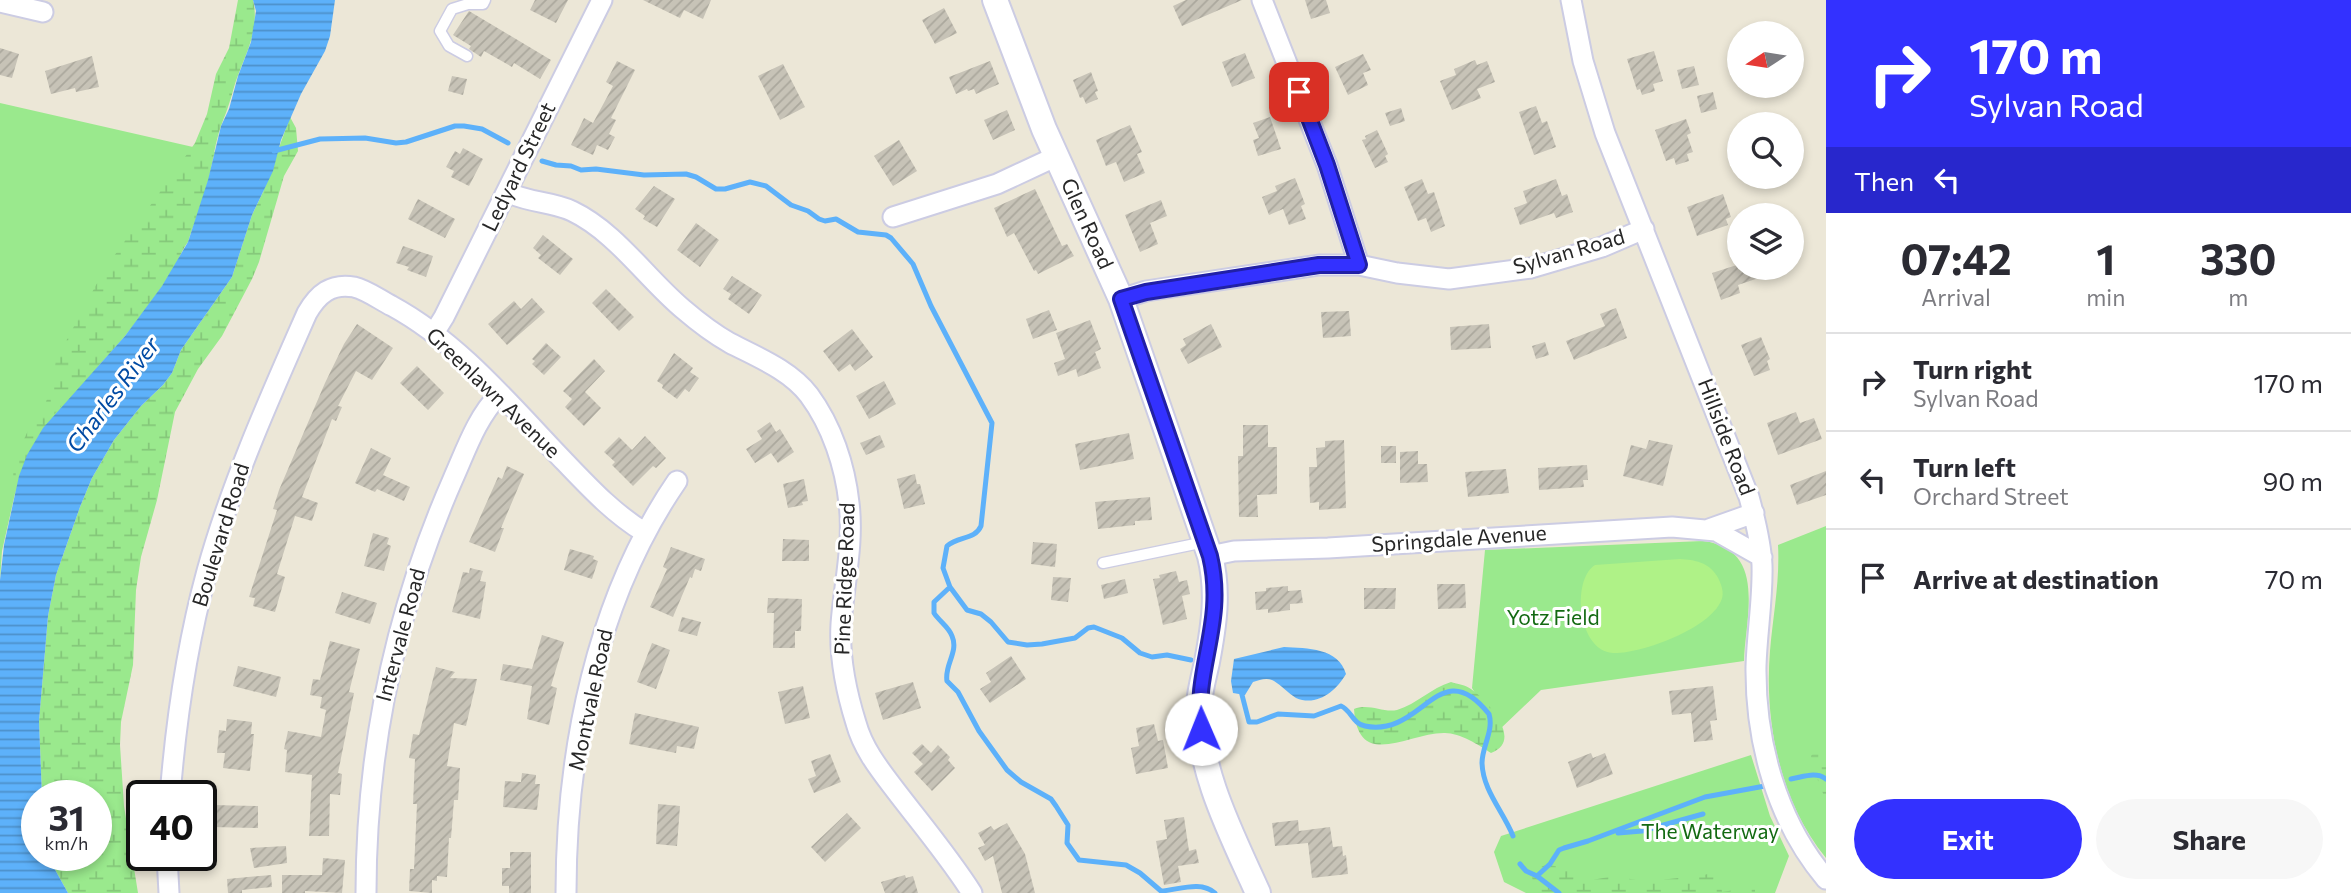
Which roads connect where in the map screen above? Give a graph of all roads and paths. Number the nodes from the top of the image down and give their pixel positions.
1 (485, 0) edge
2 (602, 0) edge
3 (995, 0) edge
4 (1262, 0) edge
5 (1571, 0) edge
6 (0, 2) edge
7 (43, 12) dead end
8 (467, 56) dead end
9 (1055, 157) junction
10 (507, 192) junction
11 (893, 217) dead end
12 (1644, 229) junction
13 (1359, 265) junction
14 (325, 290) joint
15 (1121, 299) junction
16 (434, 333) junction
17 (499, 395) junction
18 (677, 481) dead end
19 (1754, 513) junction
20 (1709, 529) junction
21 (644, 532) junction
22 (1208, 549) junction
23 (1762, 557) junction
24 (1103, 563) dead end
25 (172, 780) edge
26 (168, 871) edge
27 (1826, 879) edge
28 (169, 893) edge
29 (366, 893) edge
30 (566, 893) edge
31 (972, 893) edge
32 (1258, 893) edge

1 - 8 lane
2 - 10 street, Ledyard Street
3 - 9 street, Glen Road
4 - 13 street
5 - 12 street, Hillside Road
6 - 7 street
9 - 11 street
9 - 15 street, Glen Road
10 - 16 street, Ledyard Street
10 - 31 street, Pine Ridge Road
12 - 13 street, Sylvan Road
12 - 19 street, Hillside Road
13 - 15 street, Sylvan Road
14 - 16 street, Greenlawn Avenue
14 - 25 street, Boulevard Road
15 - 22 street, Glen Road
16 - 17 street, Greenlawn Avenue
17 - 21 street, Greenlawn Avenue
17 - 29 street, Intervale Road
18 - 21 street, Montvale Road
19 - 20 street, Springdale Avenue
19 - 23 street, Hillside Road
20 - 22 street, Springdale Avenue
20 - 23 street, Springdale Avenue
21 - 30 street, Montvale Road
22 - 24 lane
22 - 32 street, Glen Road
23 - 27 street, Hillside Road
26 - 28 street

